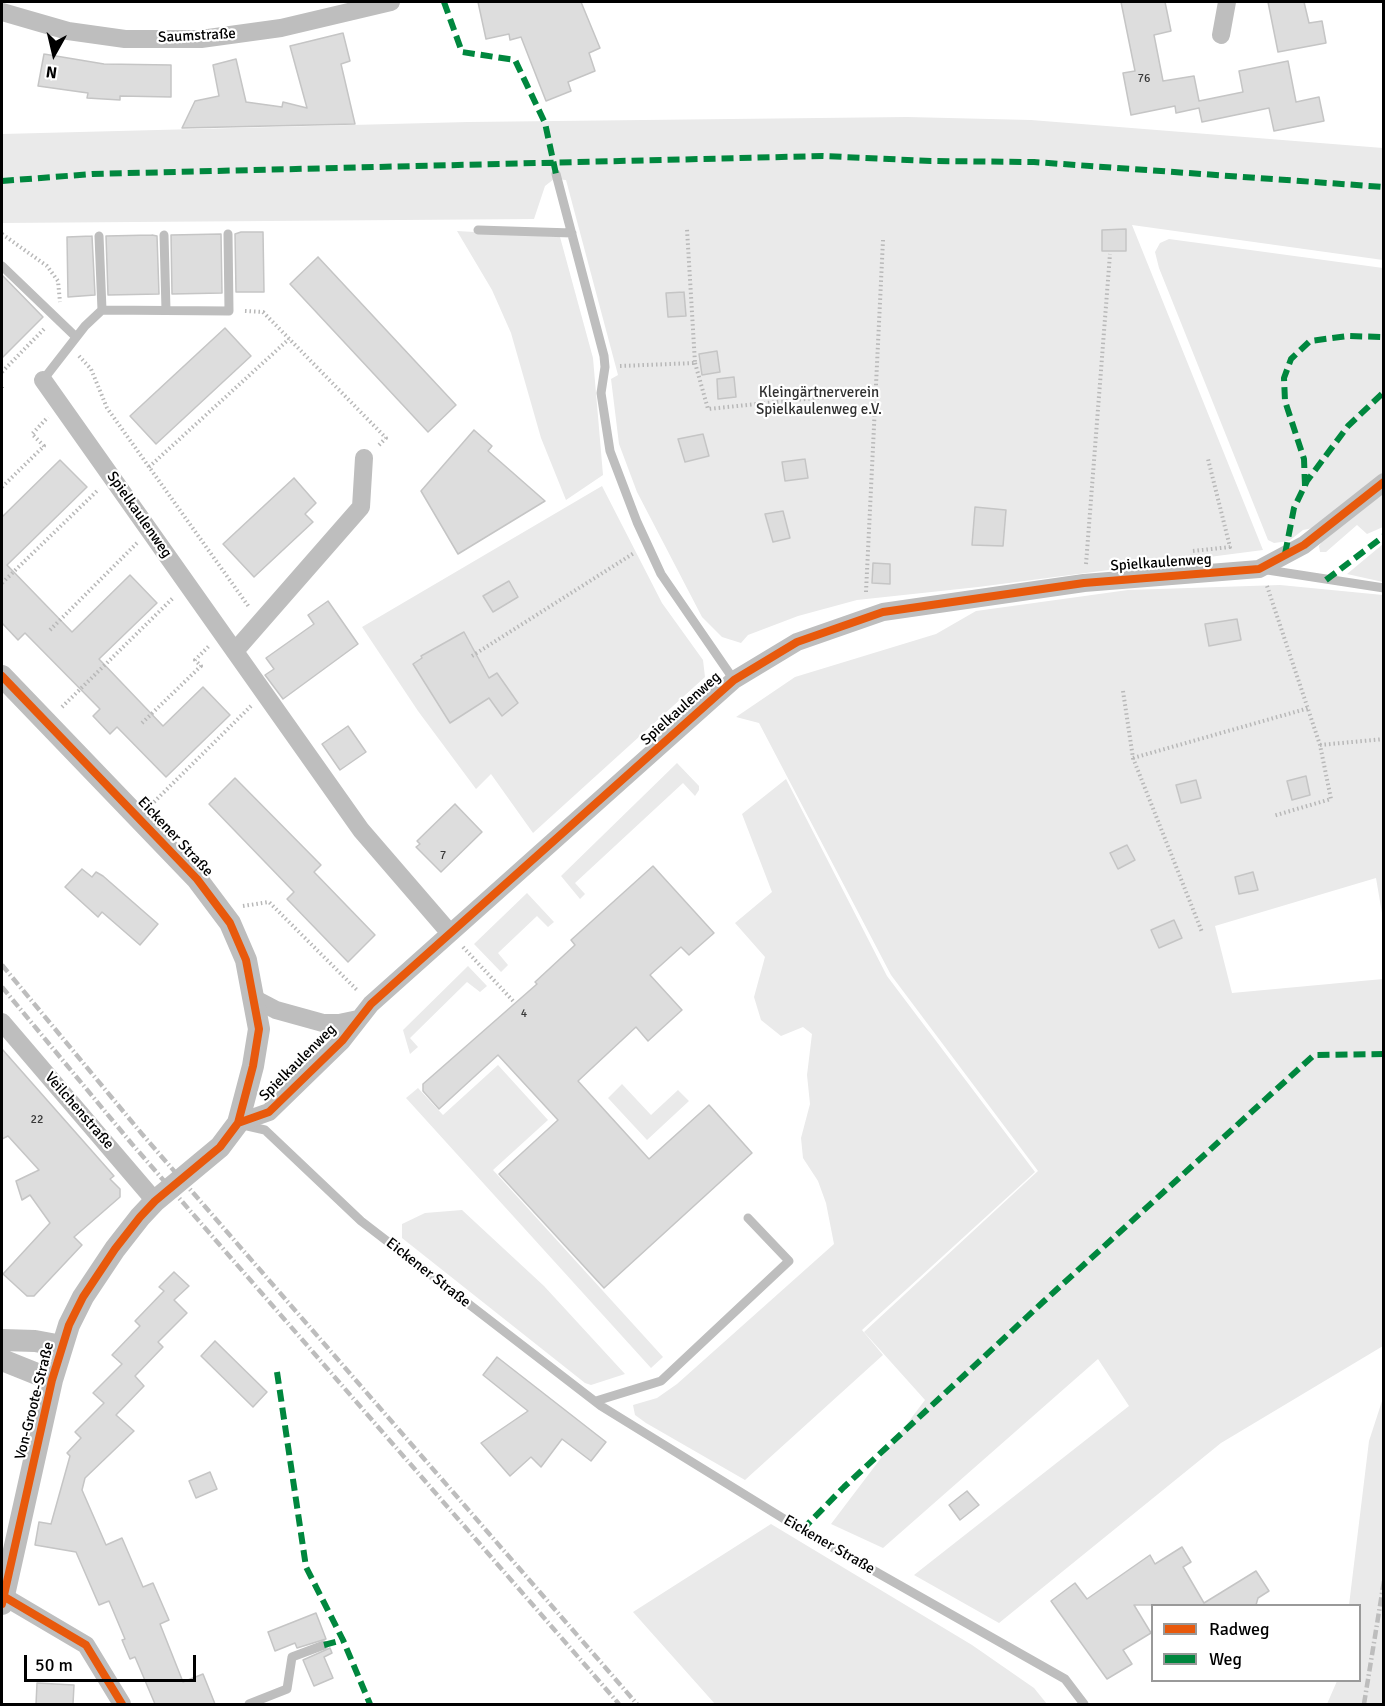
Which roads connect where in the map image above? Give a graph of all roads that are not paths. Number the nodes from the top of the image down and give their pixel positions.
1 (391, 2) edge
2 (1227, 2) edge
3 (2, 12) edge
4 (1221, 36) dead end
5 (556, 174) dead end
6 (478, 230) dead end
7 (572, 233) junction
8 (228, 234) dead end
9 (164, 235) dead end
10 (99, 236) dead end
11 (2, 266) edge
12 (102, 310) junction
13 (166, 310) junction
14 (76, 337) junction
15 (43, 380) joint
16 (364, 458) road end
17 (1383, 482) edge
18 (1259, 569) junction
19 (1383, 588) edge
20 (235, 651) junction
21 (2, 676) edge
22 (734, 680) junction
23 (449, 932) junction
24 (255, 999) junction
25 (358, 1018) junction
26 (2, 1022) edge
27 (238, 1123) junction
28 (155, 1201) junction
29 (748, 1218) dead end
30 (2, 1340) edge
31 (62, 1346) junction
32 (2, 1360) edge
33 (52, 1380) junction
34 (596, 1401) junction
35 (2, 1600) edge
36 (324, 1645) dead end
37 (122, 1704) edge
38 (249, 1704) edge
39 (1084, 1704) edge

1 - 3 street, Saumstraße
2 - 4 street
5 - 7 lane
6 - 7 lane
7 - 22 lane
8 - 13 lane
9 - 13 lane
10 - 12 lane
11 - 14 lane
12 - 13 lane
12 - 14 lane
14 - 15 lane
15 - 20 street, Spielkaulenweg
16 - 20 street
17 - 18 street, Spielkaulenweg
18 - 19 lane
18 - 22 street, Spielkaulenweg
20 - 23 street, Spielkaulenweg
21 - 24 street, Eickener Straße
22 - 23 street, Spielkaulenweg
23 - 25 street, Spielkaulenweg
24 - 25 street, Spielkaulenweg
24 - 27 street, Eickener Straße
25 - 27 street, Spielkaulenweg
26 - 28 street, Veilchenstraße
27 - 28 street, Von-Groote-Straße
27 - 34 lane, Eickener Straße
28 - 31 street, Von-Groote-Straße
29 - 34 lane
30 - 31 street
31 - 33 street, Von-Groote-Straße
32 - 33 street
33 - 35 street, Von-Groote-Straße
34 - 39 lane, Eickener Straße
35 - 37 street
36 - 38 lane

